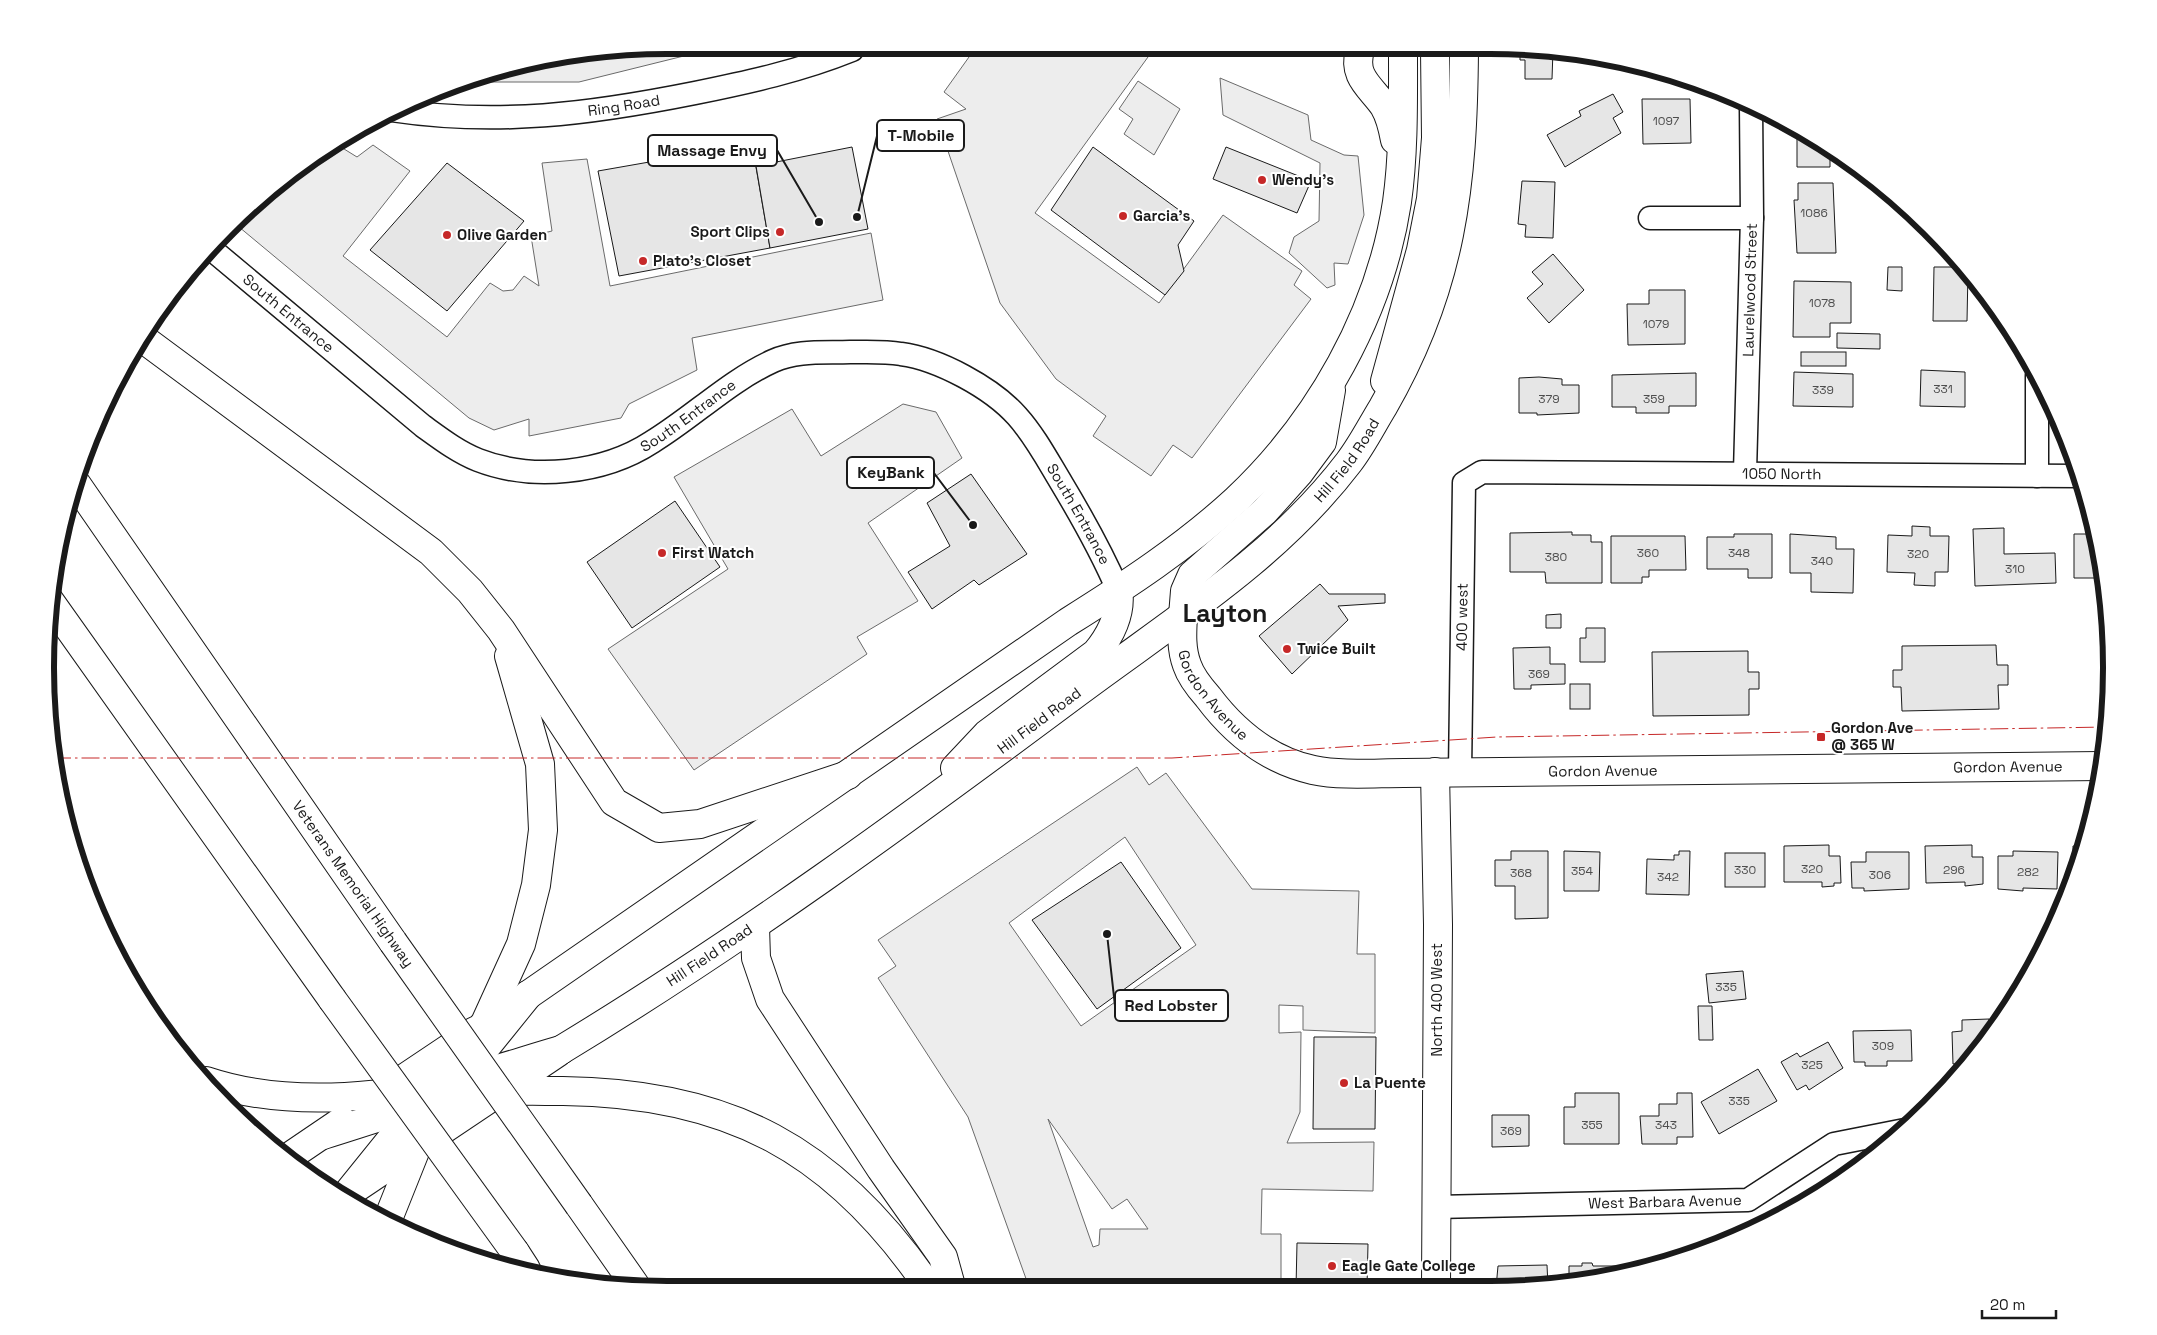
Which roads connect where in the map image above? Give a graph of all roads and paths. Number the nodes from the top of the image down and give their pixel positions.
1 (840, 54) edge
2 (1359, 54) edge
3 (1403, 54) edge
4 (1435, 54) edge
5 (1464, 54) edge
6 (407, 112) edge
7 (1752, 113) edge
8 (1401, 164) junction
9 (1650, 218) dead end
10 (1752, 218) junction
11 (216, 253) edge
12 (148, 342) edge
13 (1334, 376) junction
14 (2038, 392) edge
15 (1376, 419) junction
16 (1482, 472) joint
17 (1745, 472) junction
18 (2037, 476) junction
19 (2073, 476) edge
20 (80, 490) edge
21 (1118, 590) junction
22 (57, 610) edge
23 (1182, 621) junction
24 (501, 630) junction
25 (2095, 766) edge
26 (1447, 772) junction
27 (848, 775) junction
28 (912, 816) junction
29 (755, 926) junction
30 (528, 995) junction
31 (485, 1023) junction
32 (561, 1050) junction
33 (462, 1077) junction
34 (219, 1085) edge
35 (502, 1091) junction
36 (439, 1092) junction
37 (379, 1095) junction
38 (416, 1107) junction
39 (1889, 1133) edge
40 (323, 1135) junction
41 (418, 1144) junction
42 (294, 1154) edge
43 (349, 1192) edge
44 (350, 1192) edge
45 (1436, 1207) junction
46 (390, 1215) edge
47 (520, 1260) edge
48 (632, 1280) edge
49 (925, 1281) edge
50 (950, 1281) edge
51 (1436, 1281) edge

1 - 6 street, Ring Road
2 - 8 main road
3 - 8 main road
4 - 15 main road
5 - 15 main road, Hill Field Road
7 - 10 street, Laurelwood Street
8 - 13 main road
9 - 10 street
10 - 17 street, Laurelwood Street
11 - 21 street, South Entrance
12 - 24 main road
13 - 21 main road
13 - 23 main road, Gordon Avenue
14 - 18 street
15 - 23 main road, Hill Field Road
16 - 17 street, 1050 North
16 - 26 street, 400 west
17 - 18 street, 1050 North
18 - 19 street, 1050 North
20 - 48 main road, Veterans Memorial Highway, bridge
21 - 27 main road
21 - 28 main road
22 - 47 main road, bridge
23 - 26 main road, Gordon Avenue
23 - 28 main road, Hill Field Road
24 - 27 main road
24 - 31 main road
25 - 26 main road, Gordon Avenue
26 - 45 main road, North 400 West
27 - 30 main road
28 - 29 main road, Hill Field Road
29 - 32 main road, Hill Field Road
29 - 50 main road
30 - 31 main road
30 - 33 main road
31 - 36 main road
31 - 37 main road
32 - 33 main road
32 - 35 main road, Hill Field Road
33 - 36 main road
34 - 37 main road
35 - 36 main road
35 - 41 main road, Hill Field Road
35 - 49 main road
36 - 37 main road
36 - 38 main road
36 - 41 main road
37 - 40 main road
38 - 40 main road
38 - 43 main road
39 - 45 street, West Barbara Avenue
40 - 42 main road
41 - 44 main road, Hill Field Road
41 - 46 main road
45 - 51 main road, North 400 West

